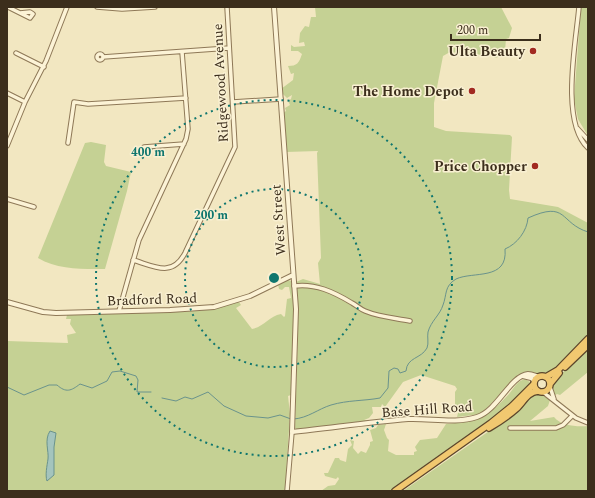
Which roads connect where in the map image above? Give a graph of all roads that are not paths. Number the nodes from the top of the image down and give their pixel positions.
1 (8, 7) edge
2 (67, 7) edge
3 (96, 7) edge
4 (155, 7) edge
5 (227, 7) edge
6 (274, 7) edge
7 (579, 7) edge
8 (20, 13) dead end
9 (229, 48) junction
10 (182, 52) junction
11 (16, 54) dead end
12 (103, 57) dead end
13 (44, 67) junction
14 (7, 93) edge
15 (186, 98) junction
16 (281, 99) junction
17 (25, 102) junction
18 (233, 102) junction
19 (576, 127) junction
20 (9, 139) edge
21 (588, 140) edge
22 (68, 143) dead end
23 (184, 144) junction
24 (7, 146) edge
25 (144, 147) dead end
26 (588, 148) edge
27 (7, 199) edge
28 (34, 207) dead end
29 (132, 260) junction
30 (293, 276) junction
31 (294, 286) junction
32 (7, 302) edge
33 (119, 311) junction
34 (410, 321) dead end
35 (588, 339) edge
36 (588, 345) edge
37 (523, 376) junction
38 (543, 377) junction
39 (535, 383) junction
40 (550, 386) junction
41 (540, 392) junction
42 (557, 403) junction
43 (572, 416) junction
44 (588, 423) edge
45 (510, 428) dead end
46 (292, 432) junction
47 (416, 477) junction
48 (288, 491) edge
49 (395, 491) edge

1 - 8 street
2 - 13 street
3 - 4 street
5 - 9 street, Ridgewood Avenue
6 - 16 street, West Street
7 - 19 street
9 - 10 street
9 - 18 street, Ridgewood Avenue
10 - 12 street
10 - 15 street
11 - 13 street
13 - 17 street
14 - 17 street
15 - 22 street
15 - 23 street
16 - 18 street
16 - 30 street, West Street
17 - 20 street
18 - 29 street, Ridgewood Avenue
19 - 21 street
19 - 26 street
20 - 24 street
23 - 25 street
23 - 29 street
27 - 28 street
29 - 33 street
30 - 31 street, West Street
30 - 33 street, Bradford Road
31 - 34 street
31 - 46 street, West Street
32 - 33 street, Bradford Road
35 - 38 highway
36 - 40 highway
37 - 38 street
37 - 39 street
37 - 46 street, Base Hill Road
38 - 39 highway
38 - 40 highway
39 - 41 highway
39 - 47 highway
40 - 41 highway
40 - 42 street
41 - 42 street
41 - 47 highway
42 - 43 street
43 - 44 street
43 - 45 street
46 - 48 street
47 - 49 highway

